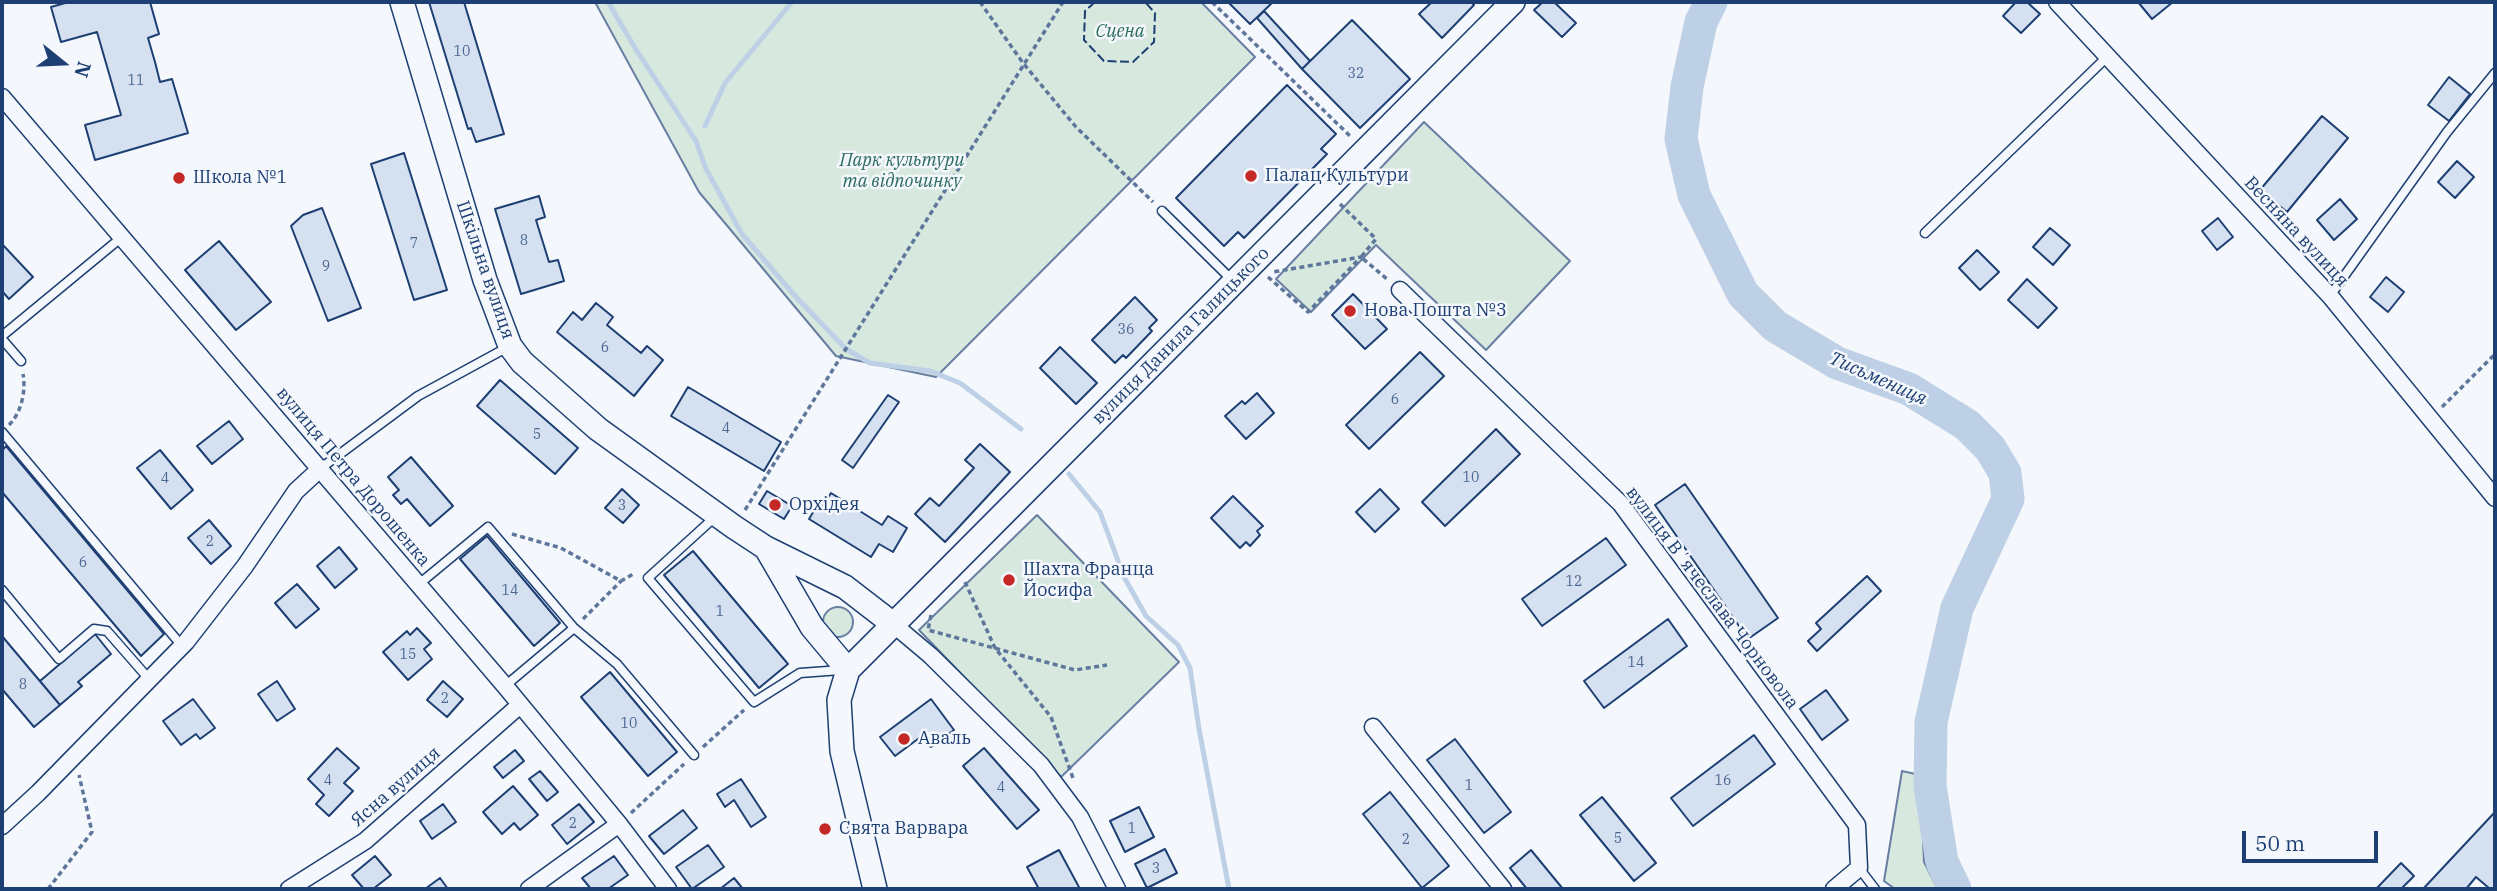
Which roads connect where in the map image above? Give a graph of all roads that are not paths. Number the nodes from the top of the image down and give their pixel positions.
1 (402, 2) edge
2 (1513, 2) edge
3 (2057, 2) edge
4 (2108, 56) junction
5 (2495, 74) edge
6 (4, 104) edge
7 (1162, 211) road end
8 (1925, 233) dead end
9 (122, 237) junction
10 (1234, 282) junction
11 (1399, 290) road end
12 (2330, 296) junction
13 (2, 338) edge
14 (510, 346) junction
15 (21, 361) road end
16 (2, 432) edge
17 (321, 468) junction
18 (2495, 498) edge
19 (726, 521) junction
20 (766, 548) junction
21 (419, 584) junction
22 (2, 590) edge
23 (893, 624) junction
24 (574, 628) junction
25 (182, 646) junction
26 (848, 670) junction
27 (149, 679) junction
28 (505, 686) junction
29 (520, 705) junction
30 (1373, 727) dead end
31 (694, 755) road end
32 (619, 824) junction
33 (2, 826) edge
34 (1859, 868) junction
35 (289, 889) edge
36 (529, 889) edge
37 (668, 889) edge
38 (875, 889) edge
39 (1117, 889) edge
40 (1503, 889) edge
41 (1834, 889) edge
42 (1875, 889) edge

1 - 14 main road, Шкільна вулиця
2 - 10 main road, вулиця Данила Галицького
3 - 4 street, Весняна вулиця
4 - 8 lane
4 - 12 street, Весняна вулиця
5 - 12 lane
6 - 9 street, вулиця Петра Дорошенка
7 - 10 lane
9 - 13 lane
9 - 17 street, вулиця Петра Дорошенка
10 - 23 main road, вулиця Данила Галицького
11 - 34 street, вулиця Вʼячеслава Чорновола
12 - 18 street, Весняна вулиця
13 - 15 lane
14 - 17 lane
14 - 19 main road, Шкільна вулиця
16 - 25 lane
17 - 21 street, вулиця Петра Дорошенка
17 - 25 street
19 - 20 main road, Шкільна вулиця
19 - 26 lane
20 - 23 main road, Шкільна вулиця
20 - 26 main road, Шкільна вулиця
21 - 24 lane
21 - 28 street, вулиця Петра Дорошенка
22 - 27 lane
23 - 26 main road, вулиця Данила Галицького
23 - 39 street
24 - 28 lane
24 - 31 lane
25 - 27 street
26 - 38 main road
27 - 33 street
28 - 29 street, вулиця Петра Дорошенка
29 - 32 street, вулиця Петра Дорошенка
29 - 35 street, Ясна вулиця
30 - 40 street
32 - 36 street
32 - 37 street, вулиця Петра Дорошенка
34 - 41 street
34 - 42 lane

